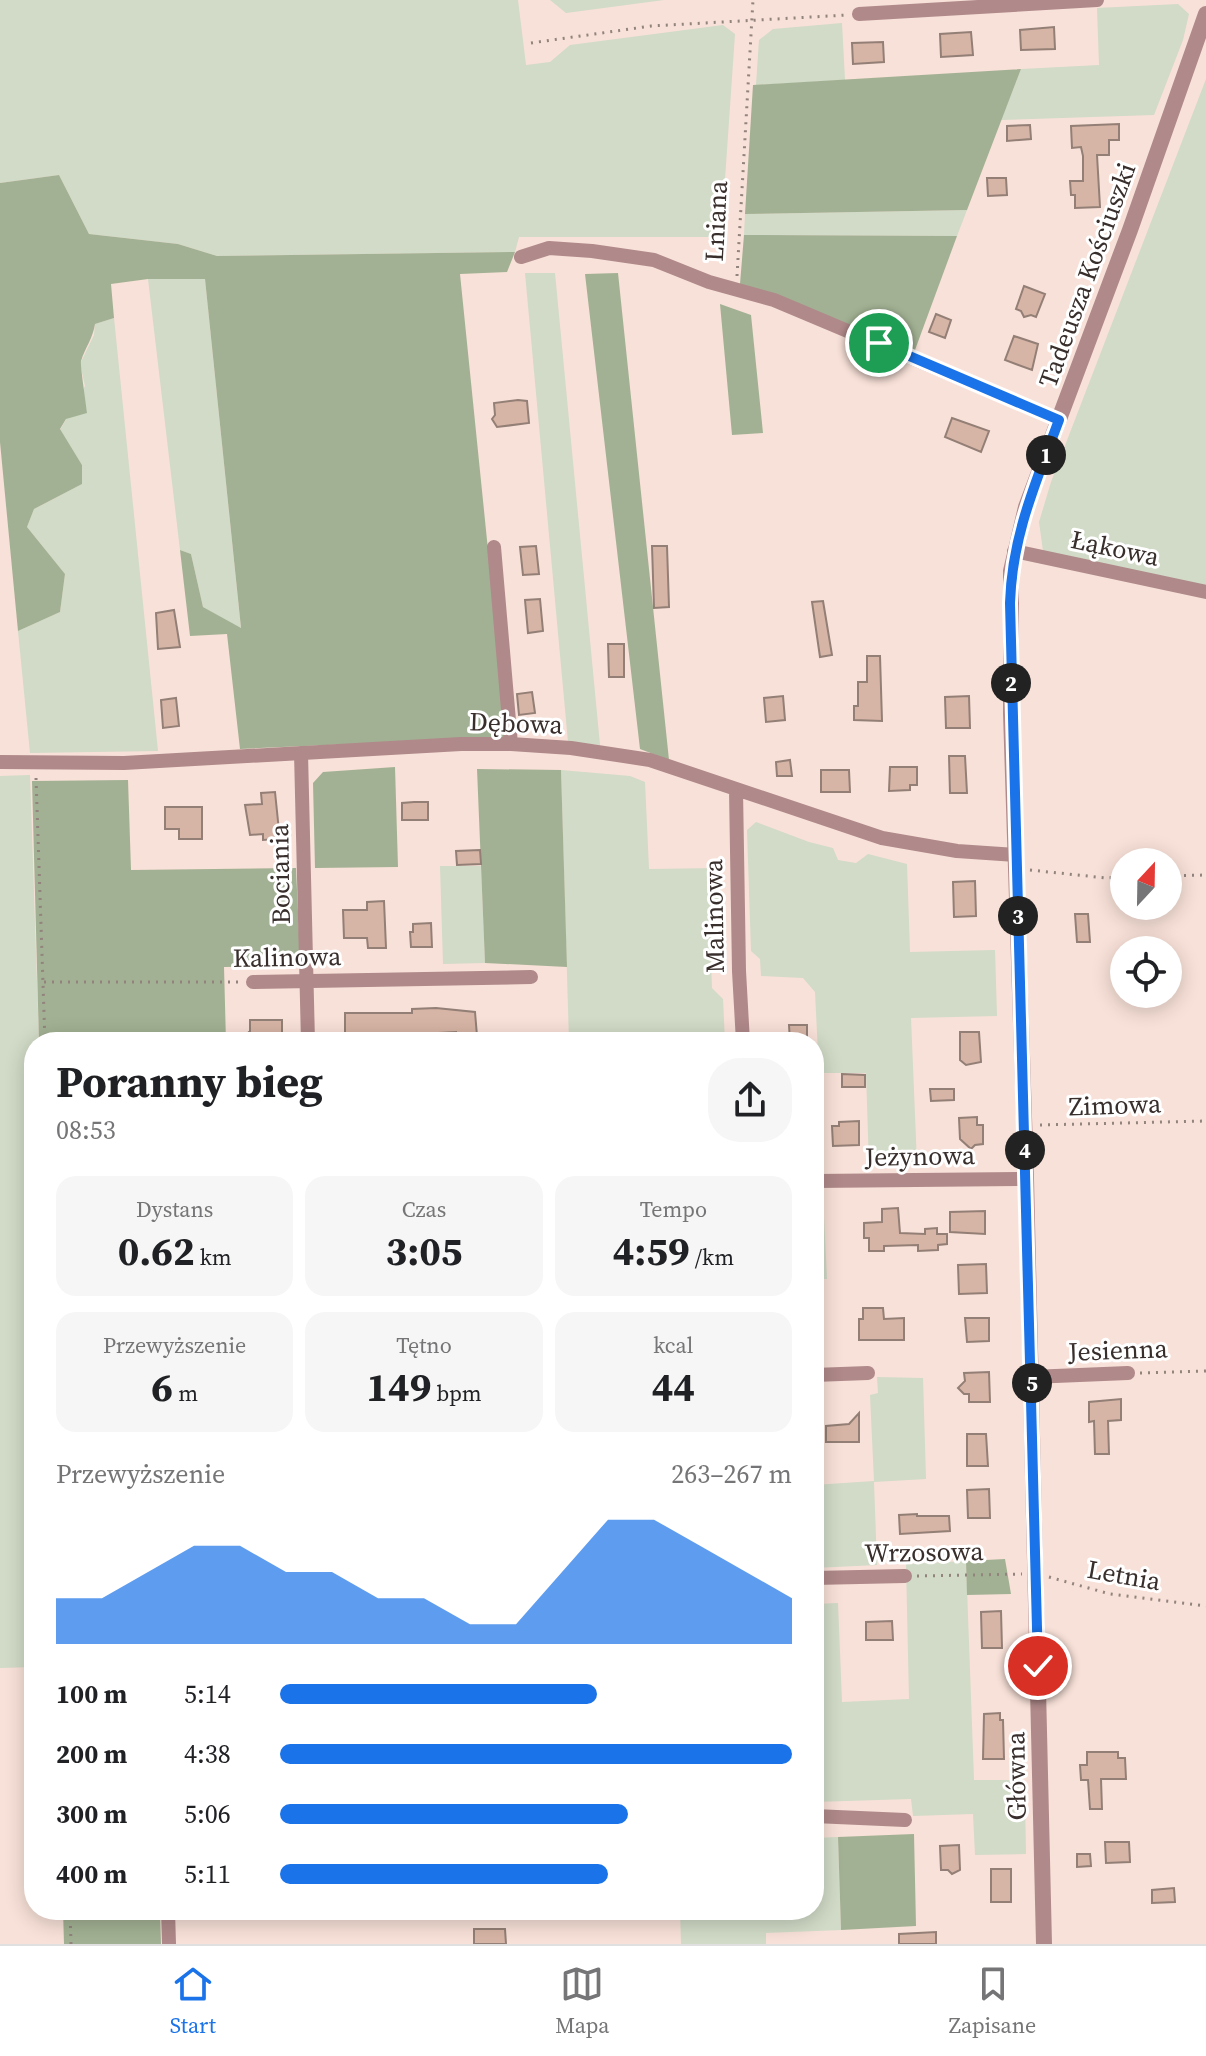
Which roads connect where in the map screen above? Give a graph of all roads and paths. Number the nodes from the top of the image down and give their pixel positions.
1 (753, 0) edge
2 (1097, 0) edge
3 (859, 14) joint
4 (1206, 14) edge
5 (752, 20) junction
6 (531, 43) dead end
7 (521, 257) dead end
8 (736, 288) junction
9 (1059, 420) junction
10 (494, 547) dead end
11 (1014, 551) junction
12 (1206, 592) edge
13 (511, 744) junction
14 (301, 753) junction
15 (0, 762) edge
16 (36, 762) junction
17 (736, 790) junction
18 (1016, 859) junction
19 (1206, 875) edge
20 (1110, 876) edge
21 (1182, 876) edge
22 (531, 977) dead end
23 (306, 980) junction
24 (44, 982) junction
25 (253, 982) joint
26 (45, 1032) edge
27 (308, 1032) edge
28 (742, 1032) edge
29 (1206, 1121) edge
30 (1024, 1126) junction
31 (1026, 1179) junction
32 (824, 1181) edge
33 (1206, 1371) edge
34 (868, 1373) dead end
35 (1128, 1373) joint
36 (824, 1375) edge
37 (1031, 1377) junction
38 (1036, 1573) junction
39 (905, 1576) joint
40 (824, 1578) edge
41 (1206, 1606) edge
42 (824, 1816) edge
43 (905, 1820) dead end
44 (70, 1920) edge
45 (168, 1920) edge
46 (71, 1944) edge
47 (169, 1944) edge
48 (1044, 1944) edge

1 - 5 path, Lniana
2 - 3 street
3 - 5 path
4 - 9 street, Tadeusza Kościuszki
5 - 6 path
5 - 8 path, Lniana
7 - 8 street
8 - 9 street, Lniana
9 - 11 street, Tadeusza Kościuszki
10 - 13 street
11 - 12 street, Łąkowa
11 - 18 street, Główna
13 - 14 street, Dębowa
13 - 17 street, Dębowa
14 - 16 street, Dębowa
14 - 23 street, Bociania
15 - 16 street, Dębowa
16 - 24 path
17 - 18 street, Dębowa
17 - 28 street, Malinowa
18 - 20 path
18 - 30 street, Główna
19 - 21 path
22 - 23 street, Kalinowa
23 - 25 street, Kalinowa
23 - 27 street, Bociania
24 - 25 path, Kalinowa
24 - 26 path
29 - 30 path, Zimowa
30 - 31 street, Główna
31 - 32 street, Jeżynowa
31 - 37 street, Główna
33 - 35 path, Jesienna
34 - 36 street
35 - 37 street, Jesienna
37 - 38 street, Główna
38 - 39 path, Wrzosowa
38 - 41 path, Letnia
38 - 48 street, Główna
39 - 40 street, Wrzosowa
42 - 43 street
44 - 46 path
45 - 47 street

